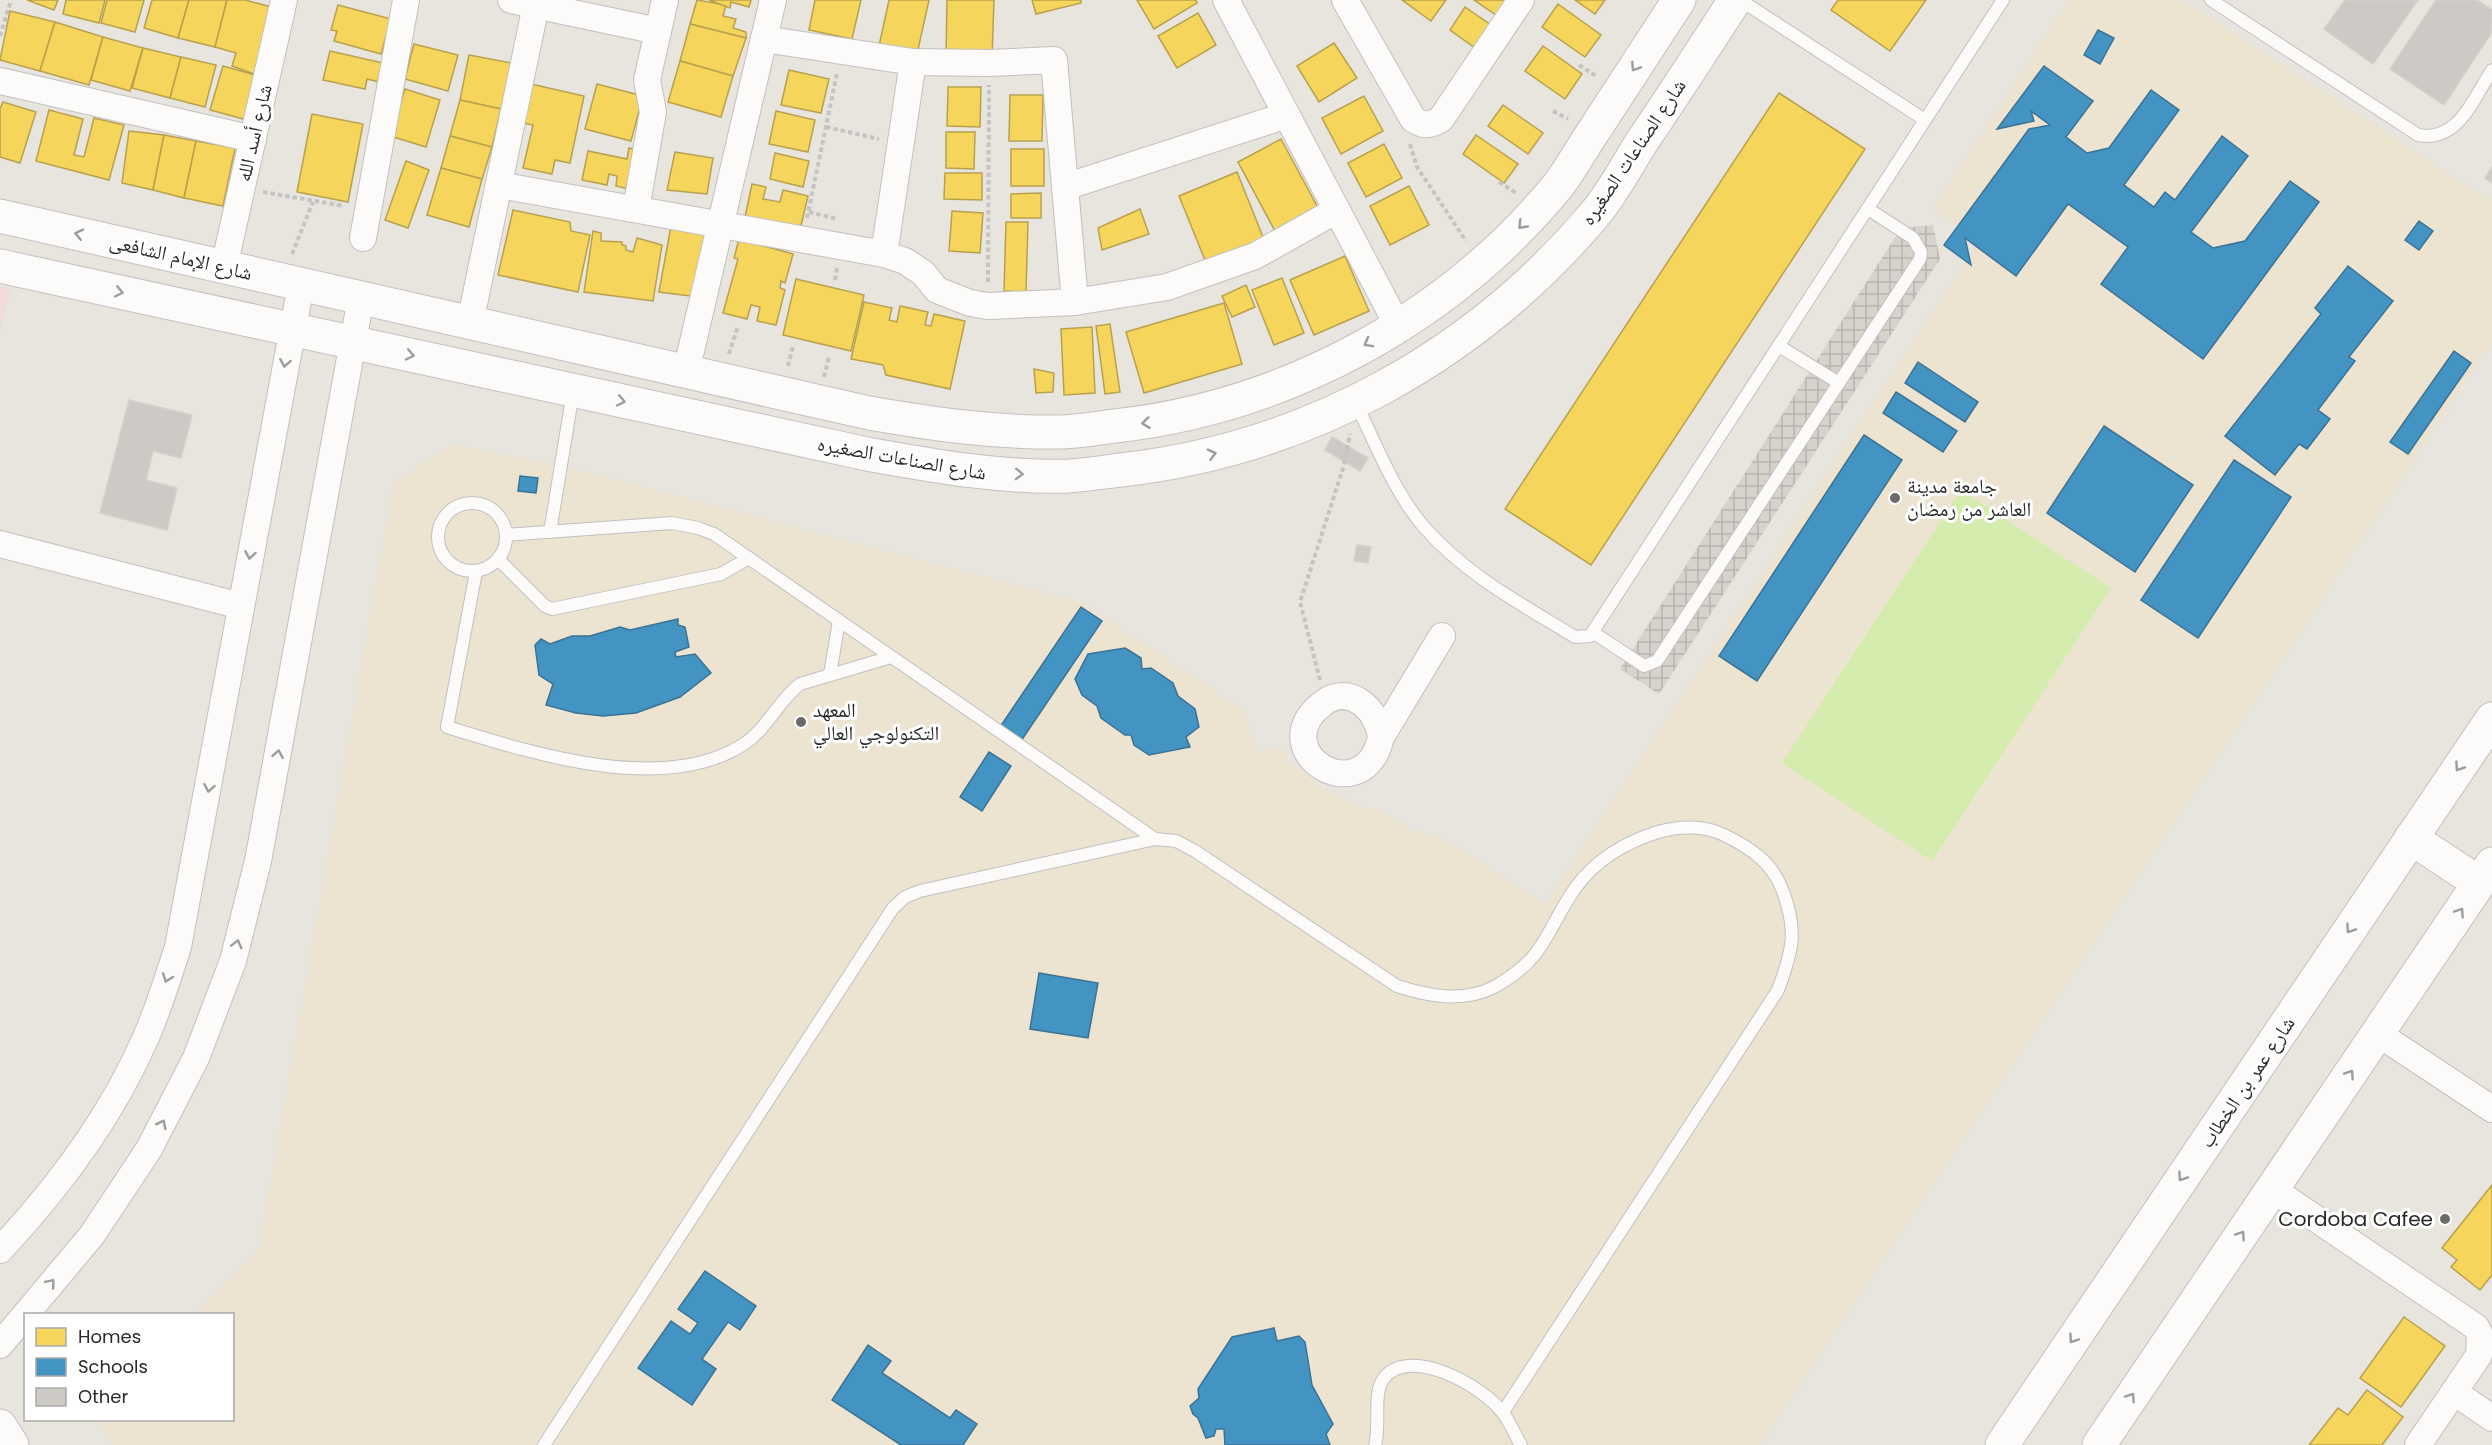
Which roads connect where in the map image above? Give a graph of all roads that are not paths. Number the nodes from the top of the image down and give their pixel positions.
1 (284, 0) edge
2 (406, 0) edge
3 (511, 0) edge
4 (665, 0) edge
5 (773, 0) edge
6 (1226, 0) edge
7 (1345, 0) edge
8 (1521, 0) edge
9 (1678, 0) edge
10 (1735, 0) edge
11 (1740, 0) edge
12 (2003, 0) edge
13 (2211, 0) edge
14 (536, 5) junction
15 (658, 31) junction
16 (764, 39) junction
17 (1653, 40) junction
18 (913, 62) junction
19 (1694, 62) junction
20 (2492, 70) edge
21 (0, 81) edge
22 (1287, 115) junction
23 (1925, 120) junction
24 (253, 139) junction
25 (499, 185) junction
26 (1065, 187) junction
27 (636, 209) junction
28 (1868, 209) junction
29 (1337, 210) junction
30 (0, 216) edge
31 (720, 224) junction
32 (363, 238) dead end
33 (884, 254) junction
34 (0, 266) edge
35 (224, 267) junction
36 (291, 283) junction
37 (361, 298) junction
38 (1075, 302) junction
39 (470, 323) junction
40 (1398, 326) junction
41 (292, 329) junction
42 (353, 343) junction
43 (1779, 346) junction
44 (686, 372) junction
45 (1839, 382) junction
46 (573, 391) junction
47 (1356, 404) junction
48 (550, 532) junction
49 (506, 535) junction
50 (0, 544) edge
51 (749, 558) junction
52 (498, 559) junction
53 (476, 572) junction
54 (241, 606) junction
55 (839, 621) junction
56 (1594, 633) junction
57 (1442, 636) dead end
58 (891, 657) junction
59 (830, 674) junction
60 (2492, 719) edge
61 (1381, 737) junction
62 (1155, 838) junction
63 (2411, 838) junction
64 (2486, 874) edge
65 (2377, 1034) junction
66 (2492, 1109) edge
67 (2272, 1190) junction
68 (0, 1250) edge
69 (26, 1313) edge
70 (24, 1316) edge
71 (0, 1344) edge
72 (2454, 1392) junction
73 (1503, 1412) junction
74 (2492, 1418) edge
75 (0, 1426) edge
76 (2105, 1443) edge
77 (12, 1445) edge
78 (544, 1445) edge
79 (1375, 1445) edge
80 (1521, 1445) edge
81 (2002, 1445) edge
82 (2418, 1445) edge

1 - 24 street, شارع أسد الله
2 - 32 street
3 - 14 street
4 - 15 street
5 - 16 street
6 - 22 street
7 - 8 street
9 - 17 street, شارع الصناعات الصغيره
10 - 19 street, شارع الصناعات الصغيره
11 - 23 lane
12 - 23 lane
13 - 20 lane
14 - 15 street
14 - 25 street
15 - 27 street
16 - 18 street
16 - 31 street
17 - 19 street
17 -> 40 street, شارع الصناعات الصغيره
18 - 26 street
18 - 33 street
19 - 47 street, شارع الصناعات الصغيره
21 - 24 street
22 - 26 street
22 - 29 street
23 - 28 lane
24 - 35 street, شارع أسد الله
25 - 27 street
25 - 39 street
26 - 38 street
27 - 31 street
28 - 43 lane
28 - 45 lane
29 - 38 street
29 - 40 street
35 -> 30 street, شارع الإمام الشافعى
31 - 33 street
31 - 44 street
33 - 38 street
34 -> 41 street
35 - 36 street, شارع الإمام الشافعى
36 - 37 street, شارع الإمام الشافعى
36 - 41 street
37 - 39 street, شارع الصناعات الصغيره
37 - 42 street
39 - 44 street, شارع الصناعات الصغيره
40 -> 44 street, شارع الصناعات الصغيره
41 - 42 street
41 -> 54 street
42 -> 46 street, شارع الصناعات الصغيره
69 -> 42 street
43 - 45 lane
43 - 56 lane
45 - 56 lane
46 -> 47 street, شارع الصناعات الصغيره
46 - 48 lane
47 - 56 lane
48 - 49 lane
48 - 51 lane
49 - 52 lane
49 - 53 lane
50 - 54 street
51 - 52 lane
51 - 55 lane
52 - 53 lane
53 - 59 lane
54 -> 68 street
55 - 58 lane
55 - 59 lane
57 - 61 street
58 - 59 lane
58 - 62 lane
60 -> 63 street, شارع عمر بن الخطاب
61 - 61 street
62 - 73 lane
62 - 78 lane
63 - 64 street
63 -> 81 street, شارع عمر بن الخطاب
65 -> 64 street
65 - 66 street
67 -> 65 street
67 - 72 street
76 -> 67 street
71 -> 70 street
72 - 74 street
72 - 82 street
73 - 79 lane
73 - 80 lane
75 - 77 street

